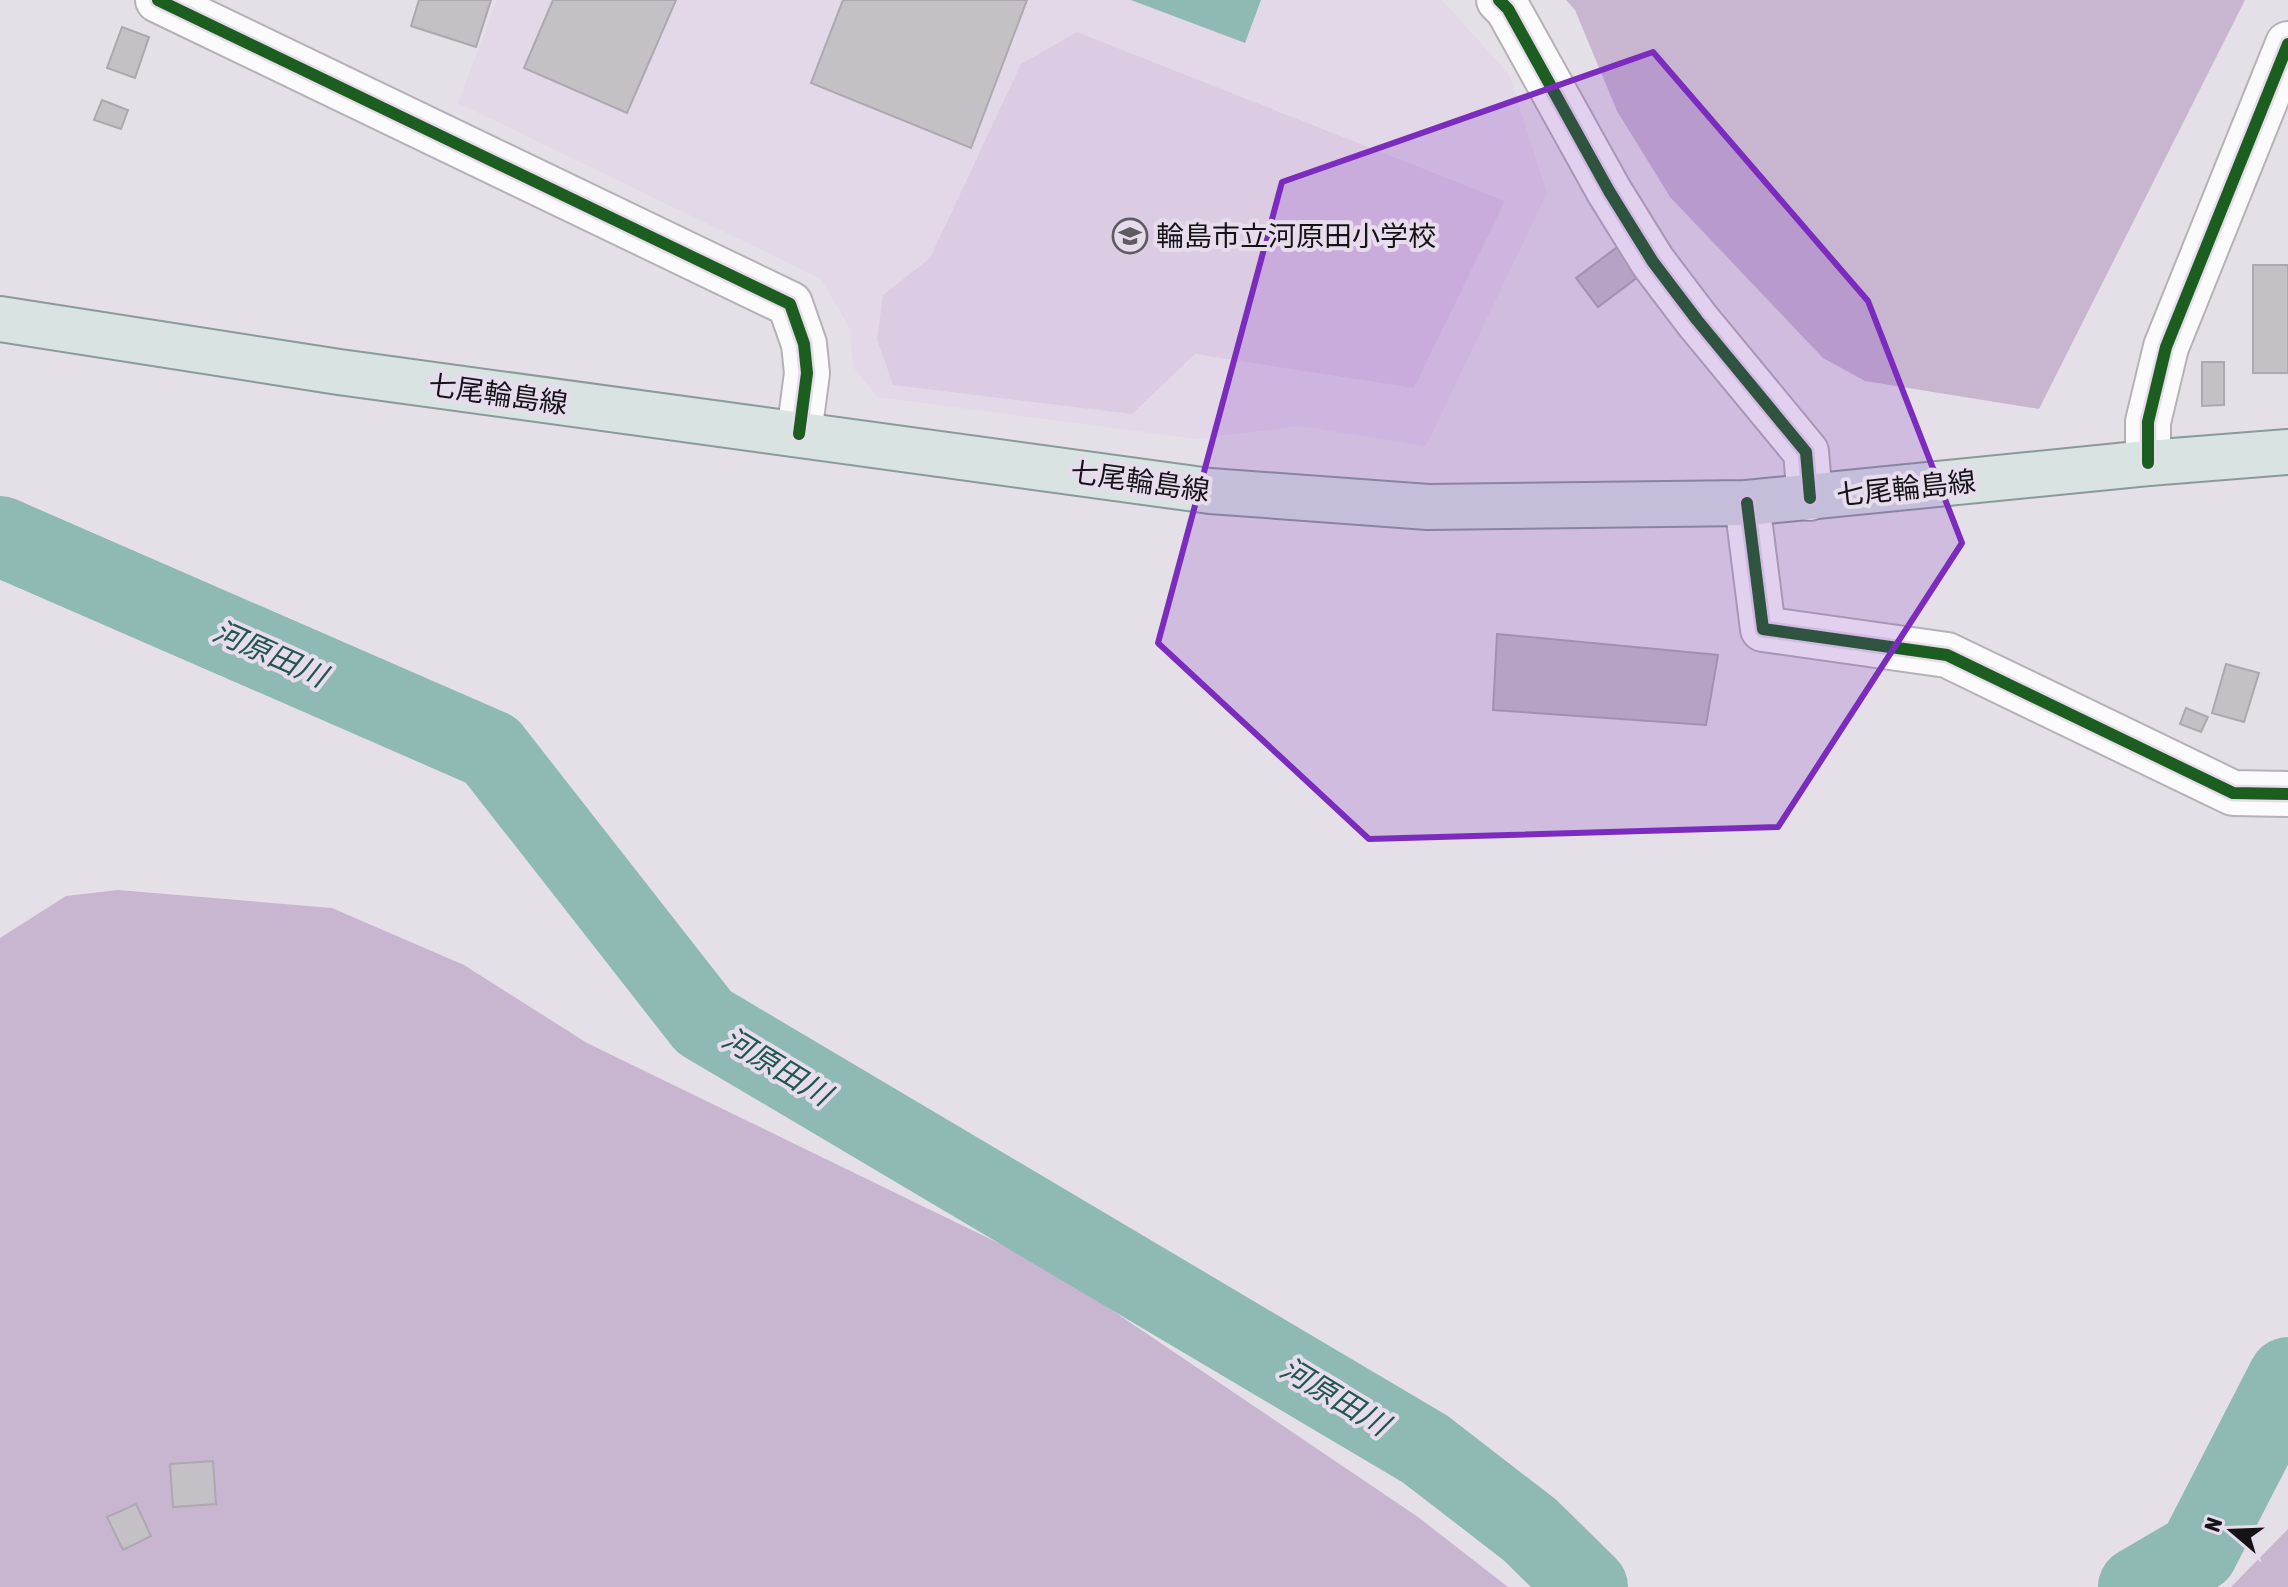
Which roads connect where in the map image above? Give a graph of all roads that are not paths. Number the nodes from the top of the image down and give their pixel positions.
1 (158, 0) edge
2 (1499, 0) edge
3 (2288, 44) edge
4 (0, 319) edge
5 (799, 434) junction
6 (2288, 452) edge
7 (2148, 463) junction
8 (1810, 498) junction
9 (1747, 503) junction
10 (2288, 794) edge

1 - 5 street
2 - 8 street
3 - 7 street
4 - 5 main road, 七尾輪島線
5 - 9 main road, 七尾輪島線
6 - 7 main road, 七尾輪島線
7 - 8 main road, 七尾輪島線
8 - 9 main road, 七尾輪島線
9 - 10 street

